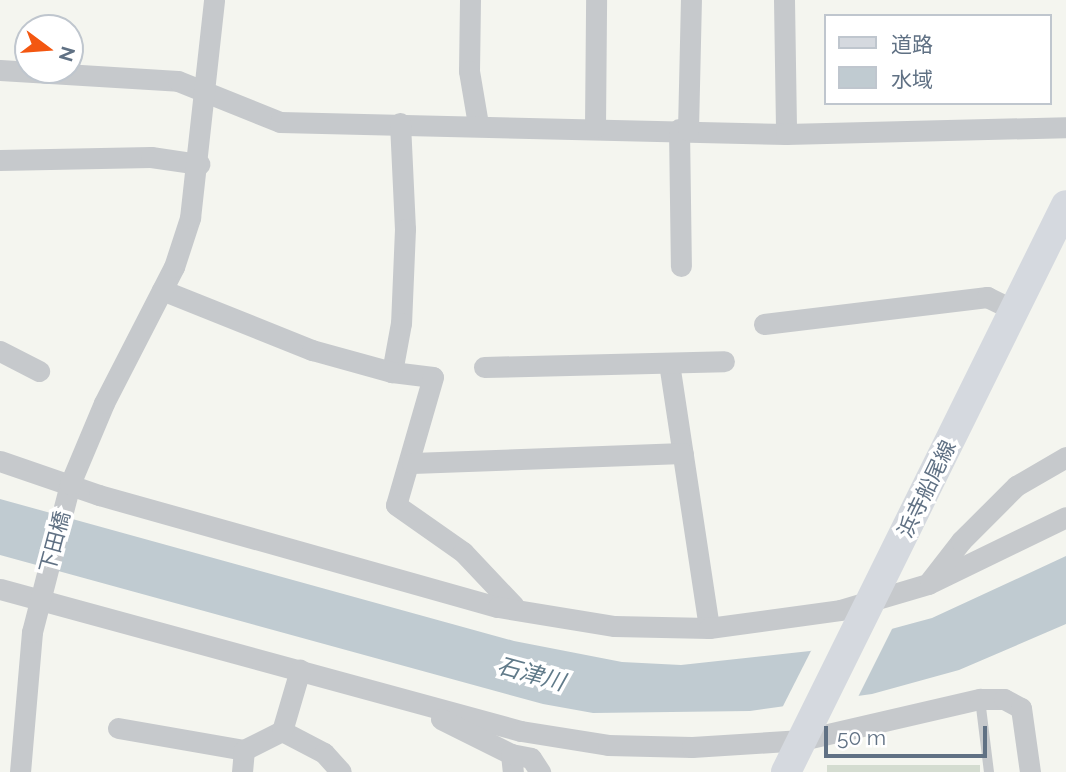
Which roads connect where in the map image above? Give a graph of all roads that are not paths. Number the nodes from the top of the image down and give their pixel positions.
1 (215, 0) edge
2 (470, 0) edge
3 (596, 0) edge
4 (691, 0) edge
5 (783, 0) edge
6 (0, 70) edge
7 (207, 93) junction
8 (400, 123) junction
9 (478, 124) junction
10 (595, 127) junction
11 (1066, 127) edge
12 (683, 130) junction
13 (786, 134) junction
14 (0, 160) edge
15 (199, 164) junction
16 (1066, 205) edge
17 (681, 266) dead end
18 (162, 290) junction
19 (1014, 310) junction
20 (764, 324) dead end
21 (0, 351) edge
22 (724, 361) dead end
23 (669, 363) junction
24 (484, 367) dead end
25 (39, 371) dead end
26 (392, 372) junction
27 (683, 453) junction
28 (1066, 457) edge
29 (0, 461) edge
30 (412, 463) junction
31 (70, 484) junction
32 (1066, 517) edge
33 (928, 584) junction
34 (0, 589) edge
35 (39, 600) junction
36 (514, 606) junction
37 (869, 607) junction
38 (709, 628) junction
39 (300, 670) junction
40 (979, 699) junction
41 (405, 701) junction
42 (118, 728) dead end
43 (282, 731) junction
44 (805, 735) junction
45 (244, 750) junction
46 (512, 763) edge
47 (20, 772) edge
48 (242, 772) edge
49 (341, 772) edge
50 (540, 772) edge
51 (786, 772) edge
52 (989, 772) edge
53 (1031, 772) edge

1 - 7 street, 下田橋
2 - 9 street
3 - 10 street
4 - 12 street
5 - 13 street
6 - 7 street
7 - 8 street
7 - 15 street, 下田橋
8 - 9 street
8 - 26 street
9 - 10 street
10 - 12 street
11 - 13 street
12 - 13 street
12 - 17 street
14 - 15 street
15 - 18 street, 下田橋
16 - 19 street, 浜寺船尾線
18 - 26 street
18 - 31 street, 下田橋
19 - 20 street
19 - 37 street, 浜寺船尾線
21 - 25 street
22 - 23 street
23 - 24 street
23 - 27 street
26 - 30 street
27 - 30 street
27 - 38 street
28 - 33 street
29 - 31 street
30 - 36 street
31 - 35 street, 下田橋
31 - 36 street
32 - 33 street
33 - 37 street
34 - 35 street
35 - 39 street
35 - 47 street, 下田橋
36 - 38 street
37 - 38 street
37 - 44 street, 浜寺船尾線
39 - 41 street
39 - 43 street
40 - 44 street
40 - 52 lane
40 - 53 street
41 - 44 street
41 - 46 street
42 - 45 street
43 - 45 street
43 - 49 street
44 - 51 street, 浜寺船尾線
45 - 48 street
46 - 50 street

